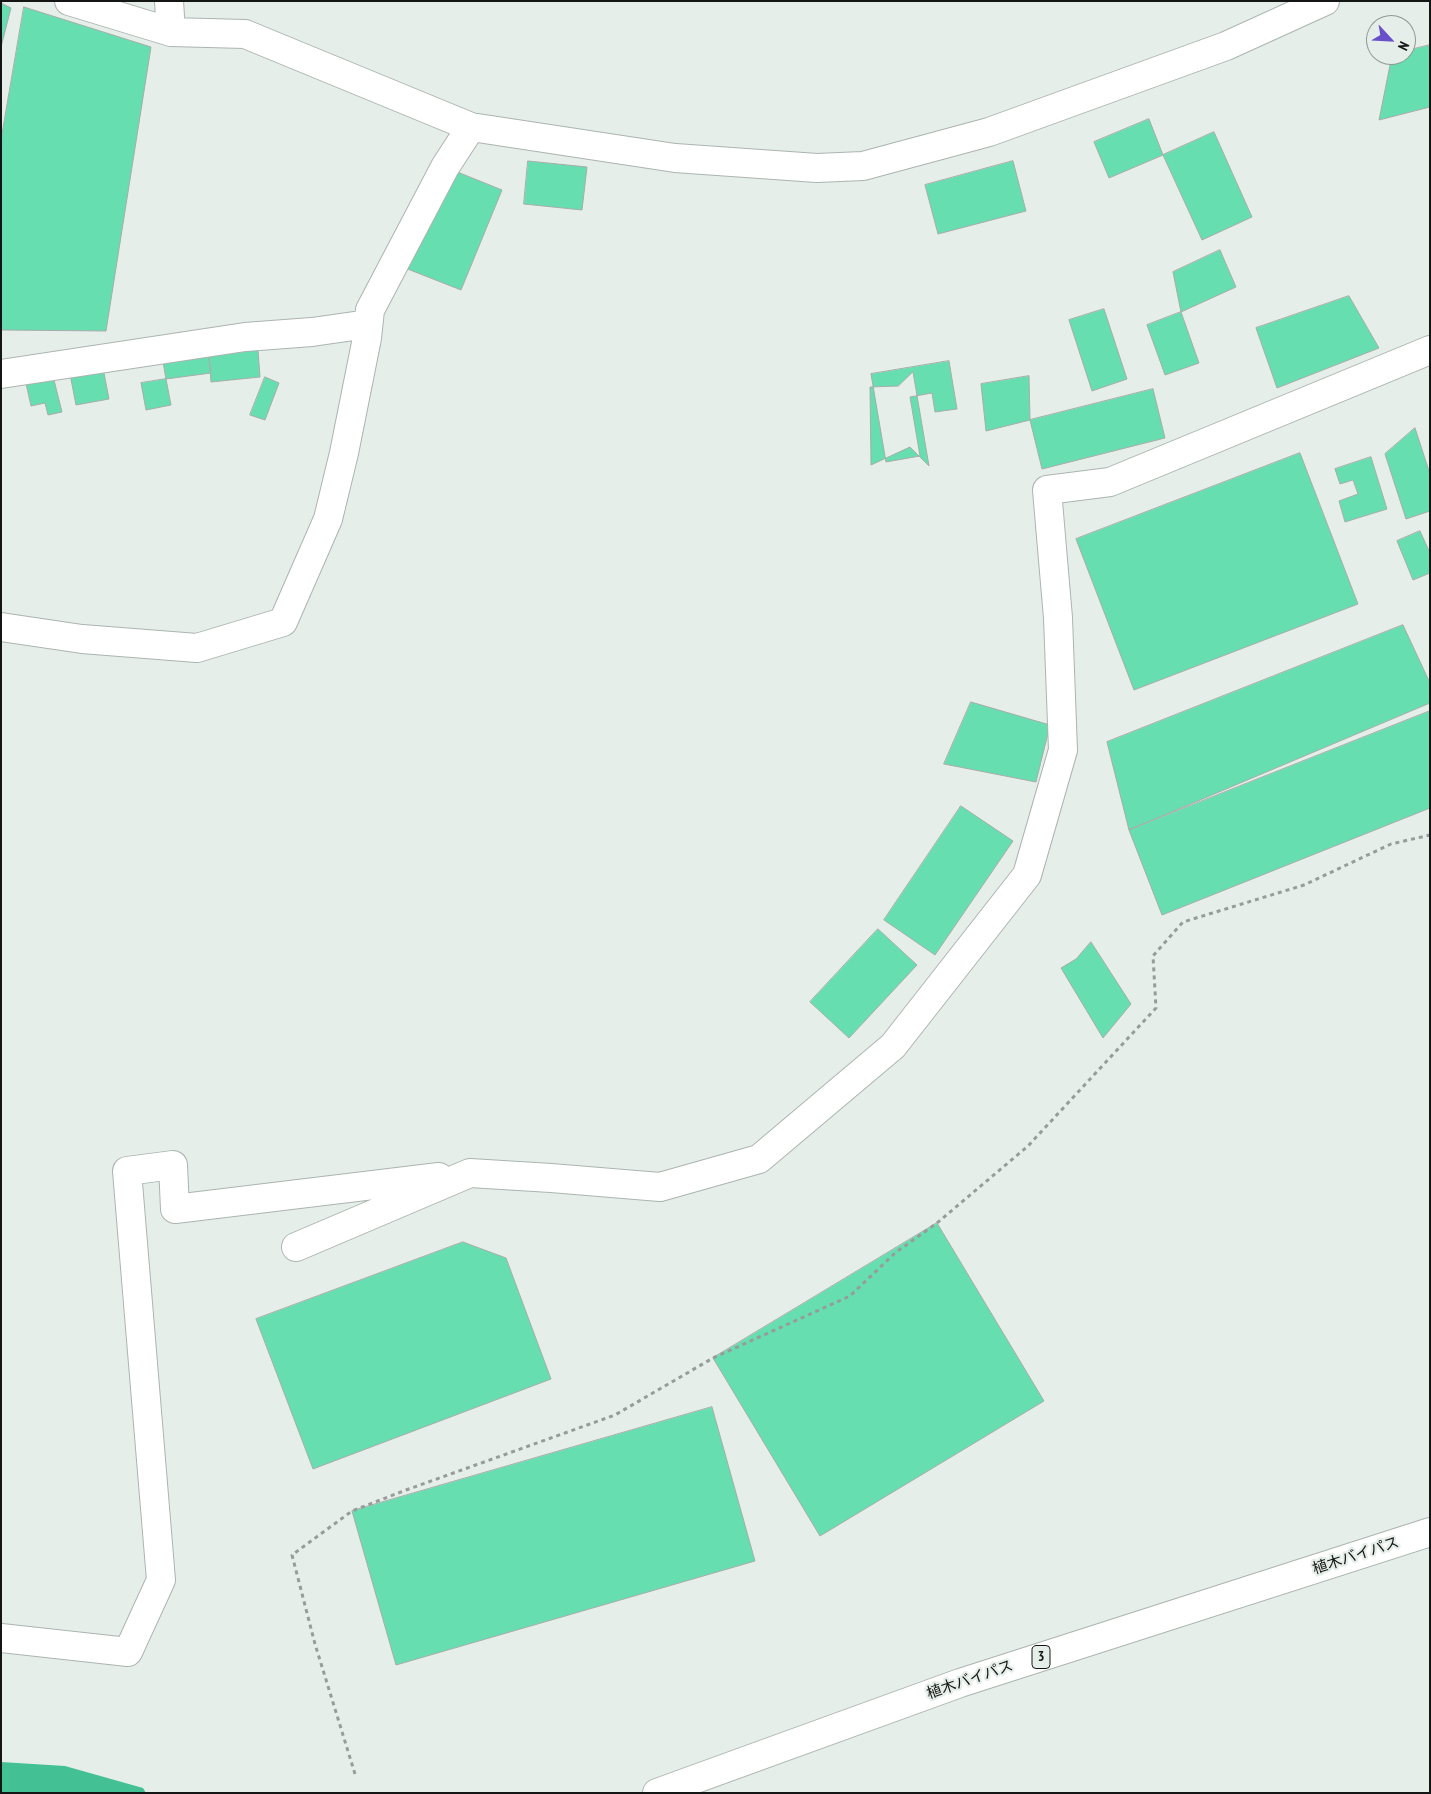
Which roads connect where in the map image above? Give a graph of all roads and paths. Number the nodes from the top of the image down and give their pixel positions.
1 (69, 1) edge
2 (170, 1) edge
3 (1325, 1) edge
4 (171, 32) junction
5 (471, 127) junction
6 (368, 324) junction
7 (1430, 350) edge
8 (1, 374) edge
9 (1, 627) edge
10 (1430, 834) edge
11 (470, 1174) junction
12 (296, 1248) dead end
13 (1430, 1532) edge
14 (1, 1638) edge
15 (355, 1774) dead end
16 (657, 1793) edge

1 - 4 main road
2 - 4 main road
3 - 5 main road
4 - 5 main road
5 - 6 main road
6 - 8 main road
6 - 9 main road
7 - 11 main road
10 - 15 path
11 - 12 main road
11 - 14 main road
13 - 16 main road, 植木バイパス / 3

